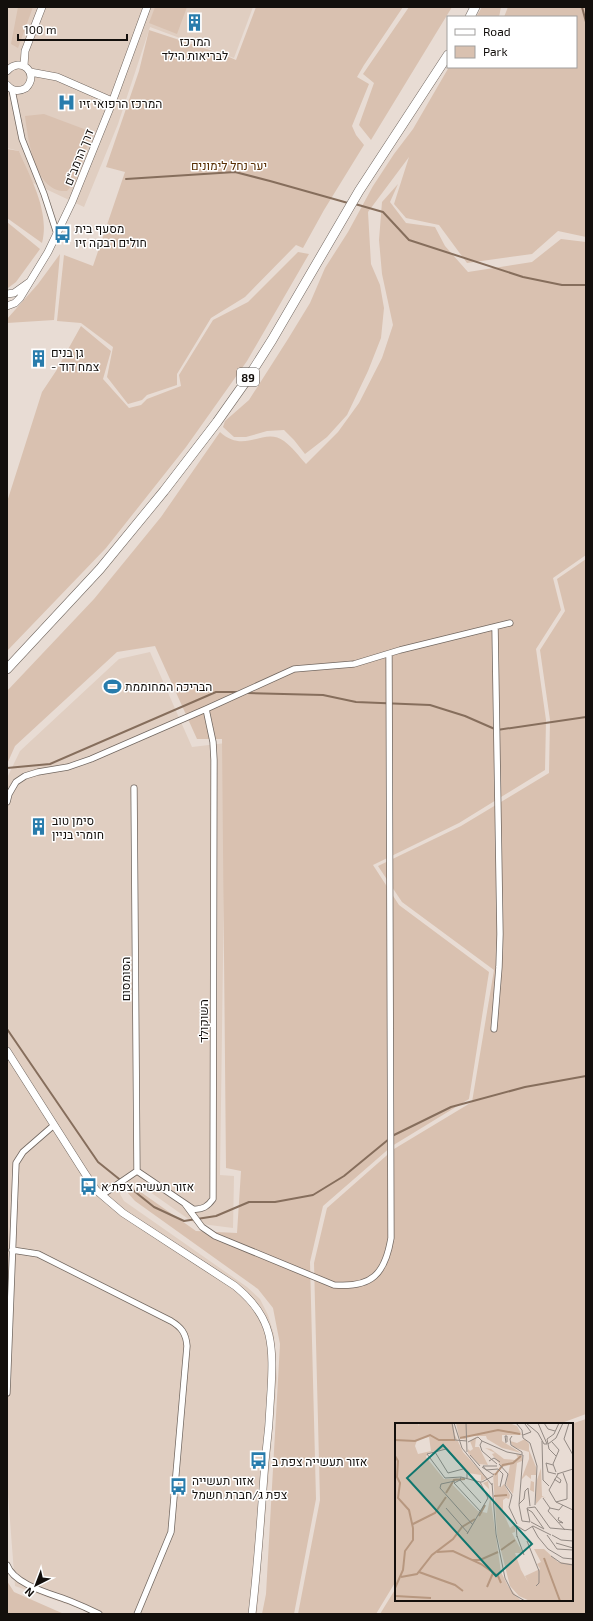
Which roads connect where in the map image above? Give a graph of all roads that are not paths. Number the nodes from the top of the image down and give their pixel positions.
1 (42, 7) edge
2 (147, 7) edge
3 (475, 7) edge
4 (470, 16) edge
5 (25, 51) junction
6 (447, 57) edge
7 (15, 65) junction
8 (24, 66) junction
9 (7, 71) edge
10 (30, 72) junction
11 (46, 76) junction
12 (31, 82) junction
13 (13, 88) edge
14 (111, 104) junction
15 (57, 234) junction
16 (30, 282) junction
17 (7, 294) edge
18 (15, 304) junction
19 (7, 306) edge
20 (7, 313) edge
21 (510, 623) dead end
22 (495, 627) junction
23 (389, 654) junction
24 (7, 669) edge
25 (206, 709) junction
26 (134, 788) dead end
27 (7, 802) edge
28 (494, 1029) dead end
29 (7, 1051) edge
30 (54, 1124) junction
31 (137, 1171) junction
32 (102, 1195) junction
33 (185, 1204) junction
34 (12, 1250) junction
35 (7, 1393) edge
36 (7, 1565) edge
37 (98, 1614) edge
38 (137, 1614) edge
39 (252, 1614) edge

1 - 5 street
2 - 14 street, דרך הרמב"ם
3 - 4 highway
5 - 7 street
5 - 8 street
6 - 24 highway, 89
7 - 8 street
7 - 9 street
8 - 10 street
10 - 11 street
10 - 12 street
11 - 12 street
11 - 14 street
12 - 13 street
13 - 15 street
14 - 15 street, דרך הרמב"ם
15 - 16 street, דרך הרמב"ם
16 - 17 street, דרך הרמב"ם
16 - 18 street, דרך הרמב"ם
18 - 19 street
18 - 20 street, דרך הרמב"ם
21 - 22 street
22 - 23 street
22 - 28 street
23 - 25 street
23 - 33 street
25 - 27 street
25 - 33 street, השוקולד
26 - 31 street, הסומסום
29 - 30 street
30 - 32 street
30 - 34 street
31 - 32 street
31 - 33 street, השוקולד
32 - 39 street
34 - 35 street
34 - 38 street
36 - 37 street

